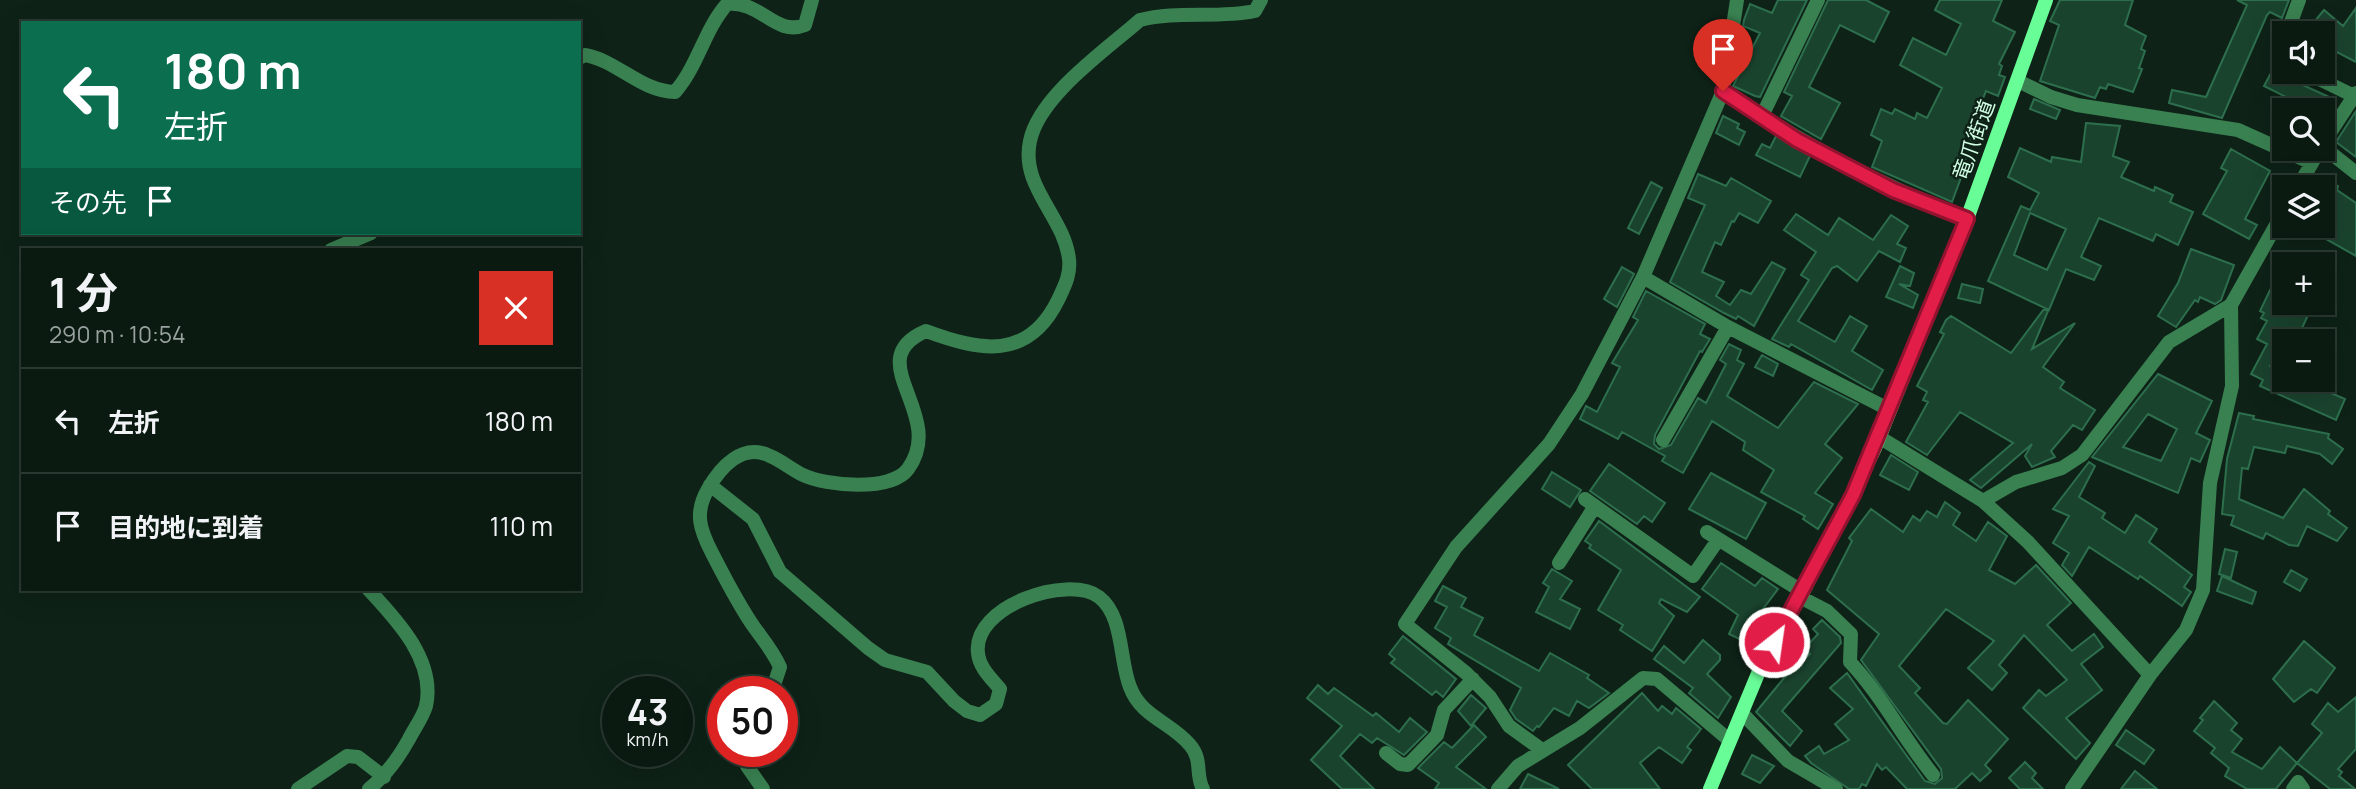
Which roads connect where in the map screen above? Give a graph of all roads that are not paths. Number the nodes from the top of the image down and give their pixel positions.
1 (813, 0) edge
2 (1261, 0) edge
3 (1737, 0) edge
4 (1818, 0) edge
5 (2046, 0) edge
6 (2299, 0) edge
7 (2291, 21) edge
8 (581, 57) edge
9 (2018, 81) junction
10 (2332, 84) edge
11 (1723, 91) junction
12 (2354, 94) edge
13 (1762, 116) junction
14 (2335, 125) edge
15 (2335, 157) edge
16 (2312, 163) joint
17 (2356, 173) edge
18 (2305, 175) edge
19 (1967, 219) junction
20 (2272, 232) edge
21 (366, 235) edge
22 (336, 248) edge
23 (1643, 277) junction
24 (2231, 305) junction
25 (1728, 327) junction
26 (1890, 410) junction
27 (1879, 437) junction
28 (1663, 440) dead end
29 (710, 485) junction
30 (1983, 501) junction
31 (1559, 564) dead end
32 (370, 591) edge
33 (1801, 594) junction
34 (2150, 675) junction
35 (777, 676) edge
36 (1473, 679) junction
37 (1742, 713) junction
38 (1729, 740) junction
39 (1542, 750) junction
40 (1386, 753) dead end
41 (748, 767) edge
42 (1933, 775) dead end
43 (384, 777) junction
44 (298, 789) edge
45 (369, 789) edge
46 (763, 789) edge
47 (1203, 789) edge
48 (1498, 789) edge
49 (1710, 789) edge
50 (1836, 789) edge
51 (2072, 789) edge
52 (2293, 789) edge
53 (2303, 789) edge

1 - 8 street
2 - 29 street
3 - 11 street
4 - 13 street
5 - 9 main road, 竜爪街道
6 - 7 street
9 - 16 street
9 - 19 main road, 竜爪街道
10 - 12 street
11 - 13 street
11 - 23 street
12 - 14 street
13 - 19 street
15 - 17 street
16 - 18 street
19 - 26 main road, 竜爪街道
20 - 24 street
21 - 22 street
23 - 25 street
23 - 36 street
24 - 30 street
24 - 34 street
25 - 26 street
25 - 28 street
26 - 27 main road, 竜爪街道
27 - 30 street
27 - 33 main road, 竜爪街道
29 - 35 street
29 - 47 street
30 - 34 street
31 - 33 street
32 - 43 street
33 - 37 main road, 竜爪街道
33 - 42 street
34 - 51 street
36 - 39 street
36 - 40 street
37 - 38 main road, 竜爪街道
37 - 50 street
38 - 39 street
38 - 49 main road, 竜爪街道
39 - 48 street
41 - 46 street
43 - 44 street
43 - 45 street
52 - 53 street

